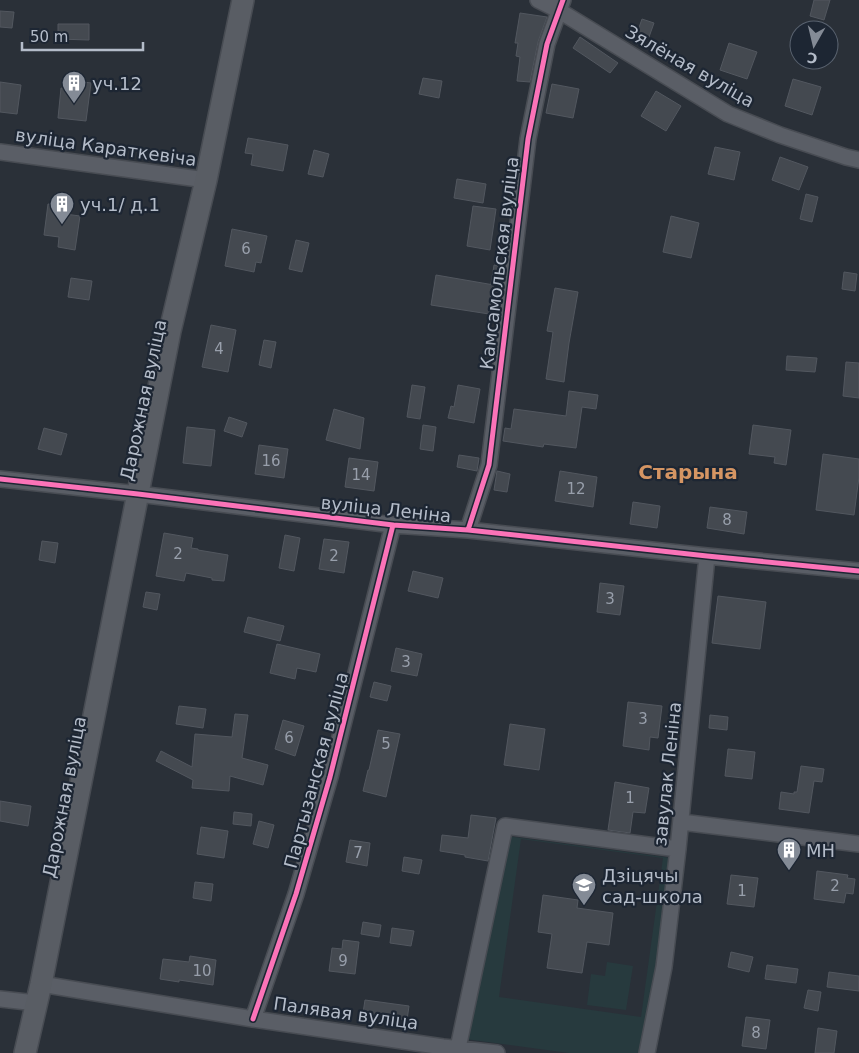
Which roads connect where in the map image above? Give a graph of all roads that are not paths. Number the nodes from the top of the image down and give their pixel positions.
1 (243, 0) edge
2 (538, 0) edge
3 (560, 5) edge
4 (0, 152) edge
5 (859, 160) edge
6 (206, 180) junction
7 (0, 480) edge
8 (138, 494) junction
9 (393, 525) junction
10 (468, 530) junction
11 (707, 556) junction
12 (859, 571) edge
13 (681, 822) junction
14 (859, 844) edge
15 (678, 849) junction
16 (38, 993) junction
17 (0, 999) edge
18 (253, 1019) junction
19 (458, 1048) junction
20 (24, 1053) edge
21 (497, 1053) edge
22 (647, 1053) edge

1 - 6 main road, Дарожная вуліца
2 - 3 street, Зялёная вуліца
3 - 5 street, Зялёная вуліца
3 - 10 street, Камсамольская вуліца
4 - 6 street, вуліца Караткевіча
6 - 8 main road, Дарожная вуліца
7 - 8 street, вуліца Леніна
8 - 9 street, вуліца Леніна
8 - 16 main road, Дарожная вуліца
9 - 10 street, вуліца Леніна
9 - 18 street, Партызанская вуліца
10 - 11 street, вуліца Леніна
11 - 12 street, вуліца Леніна
11 - 13 street, завулак Леніна
13 - 14 street
13 - 15 street, завулак Леніна
15 - 19 street
15 - 22 street, завулак Леніна
16 - 17 street, Палявая вуліца
16 - 18 street, Палявая вуліца
16 - 20 main road, Дарожная вуліца
18 - 19 street, Палявая вуліца
19 - 21 street, Палявая вуліца

